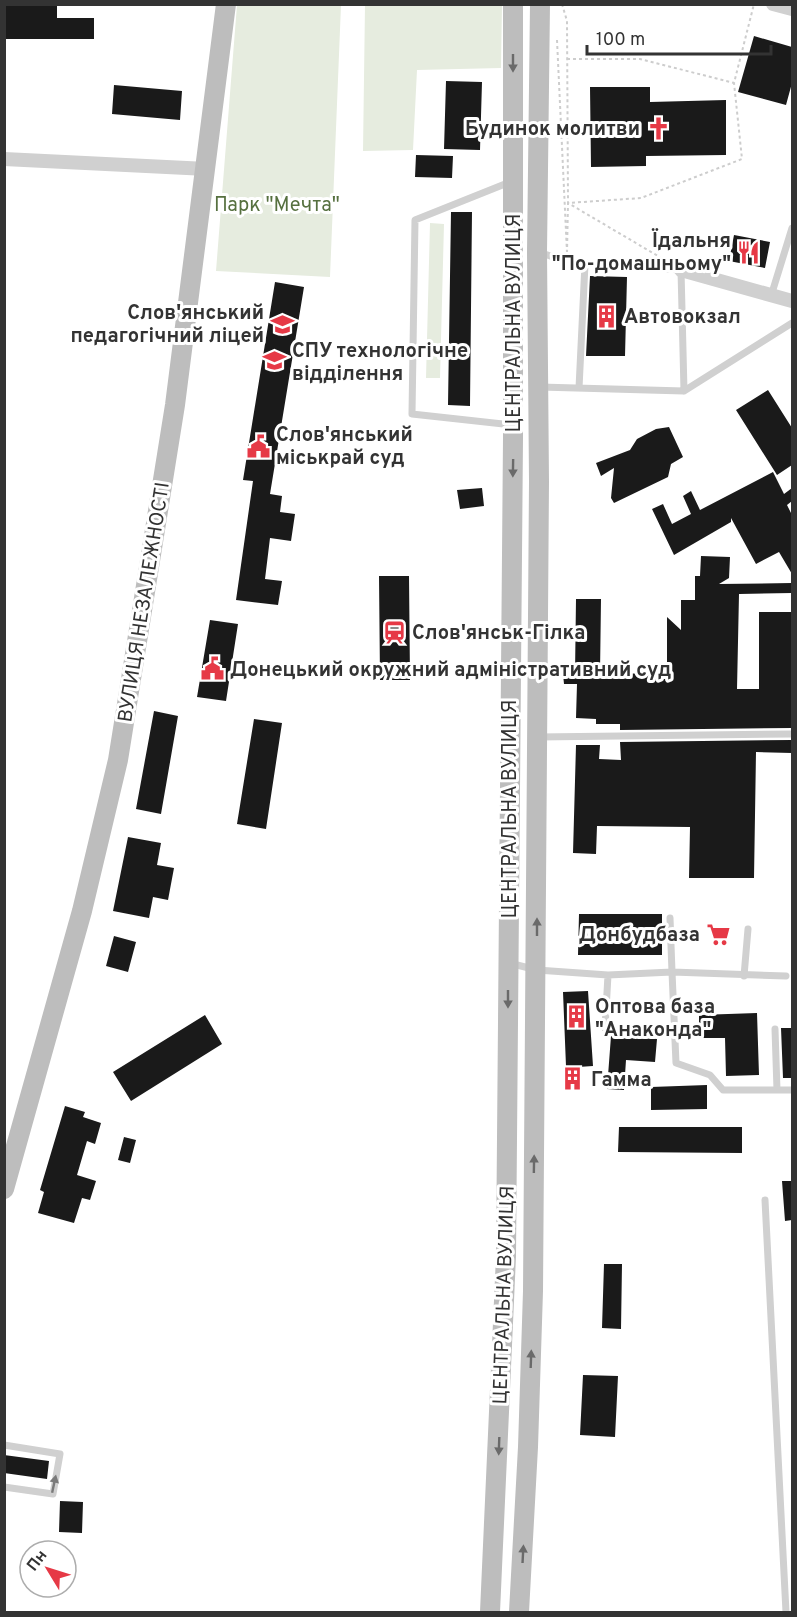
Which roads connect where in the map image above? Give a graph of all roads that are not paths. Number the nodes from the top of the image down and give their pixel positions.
1 (226, 4) edge
2 (513, 4) edge
3 (540, 4) edge
4 (773, 4) edge
5 (792, 9) edge
6 (4, 159) edge
7 (207, 169) junction
8 (512, 181) junction
9 (792, 228) edge
10 (537, 252) junction
11 (585, 264) junction
12 (681, 270) junction
13 (771, 296) junction
14 (792, 301) edge
15 (792, 323) edge
16 (539, 387) junction
17 (579, 388) junction
18 (684, 391) junction
19 (513, 425) junction
20 (792, 734) edge
21 (538, 737) junction
22 (670, 918) dead end
23 (748, 929) dead end
24 (508, 963) junction
25 (537, 970) junction
26 (672, 972) junction
27 (608, 975) junction
28 (744, 976) junction
29 (786, 976) dead end
30 (605, 1028) dead end
31 (775, 1029) dead end
32 (777, 1090) junction
33 (792, 1090) edge
34 (4, 1189) edge
35 (765, 1200) dead end
36 (4, 1445) edge
37 (4, 1487) edge
38 (490, 1612) edge
39 (519, 1612) edge
40 (786, 1612) edge

1 - 7 street, ВУЛИЦЯ НЕЗАЛЕЖНОСТІ
2 -> 8 street, ЦЕНТРАЛЬНА ВУЛИЦЯ
3 - 10 street, ЦЕНТРАЛЬНА ВУЛИЦЯ
4 - 5 street
6 - 7 street
7 - 34 street, ВУЛИЦЯ НЕЗАЛЕЖНОСТІ
8 - 19 street, ЦЕНТРАЛЬНА ВУЛИЦЯ
8 - 19 lane
9 - 13 lane
10 - 11 lane
10 - 16 street, ЦЕНТРАЛЬНА ВУЛИЦЯ
11 - 12 lane
11 - 17 lane
12 - 13 street
12 - 18 lane
13 - 14 street
15 - 18 lane
16 - 17 lane
16 - 21 street, ЦЕНТРАЛЬНА ВУЛИЦЯ
17 - 18 lane
19 -> 24 street, ЦЕНТРАЛЬНА ВУЛИЦЯ
20 - 21 lane
25 -> 21 street, ЦЕНТРАЛЬНА ВУЛИЦЯ
22 - 26 lane
23 - 28 lane
24 - 25 lane
24 -> 38 street, ЦЕНТРАЛЬНА ВУЛИЦЯ
25 - 27 lane
39 -> 25 street, ЦЕНТРАЛЬНА ВУЛИЦЯ
26 - 27 lane
26 - 28 lane
26 - 32 lane
27 - 30 lane
28 - 29 lane
31 - 32 lane
32 - 33 lane
35 - 40 lane
37 -> 36 lane

